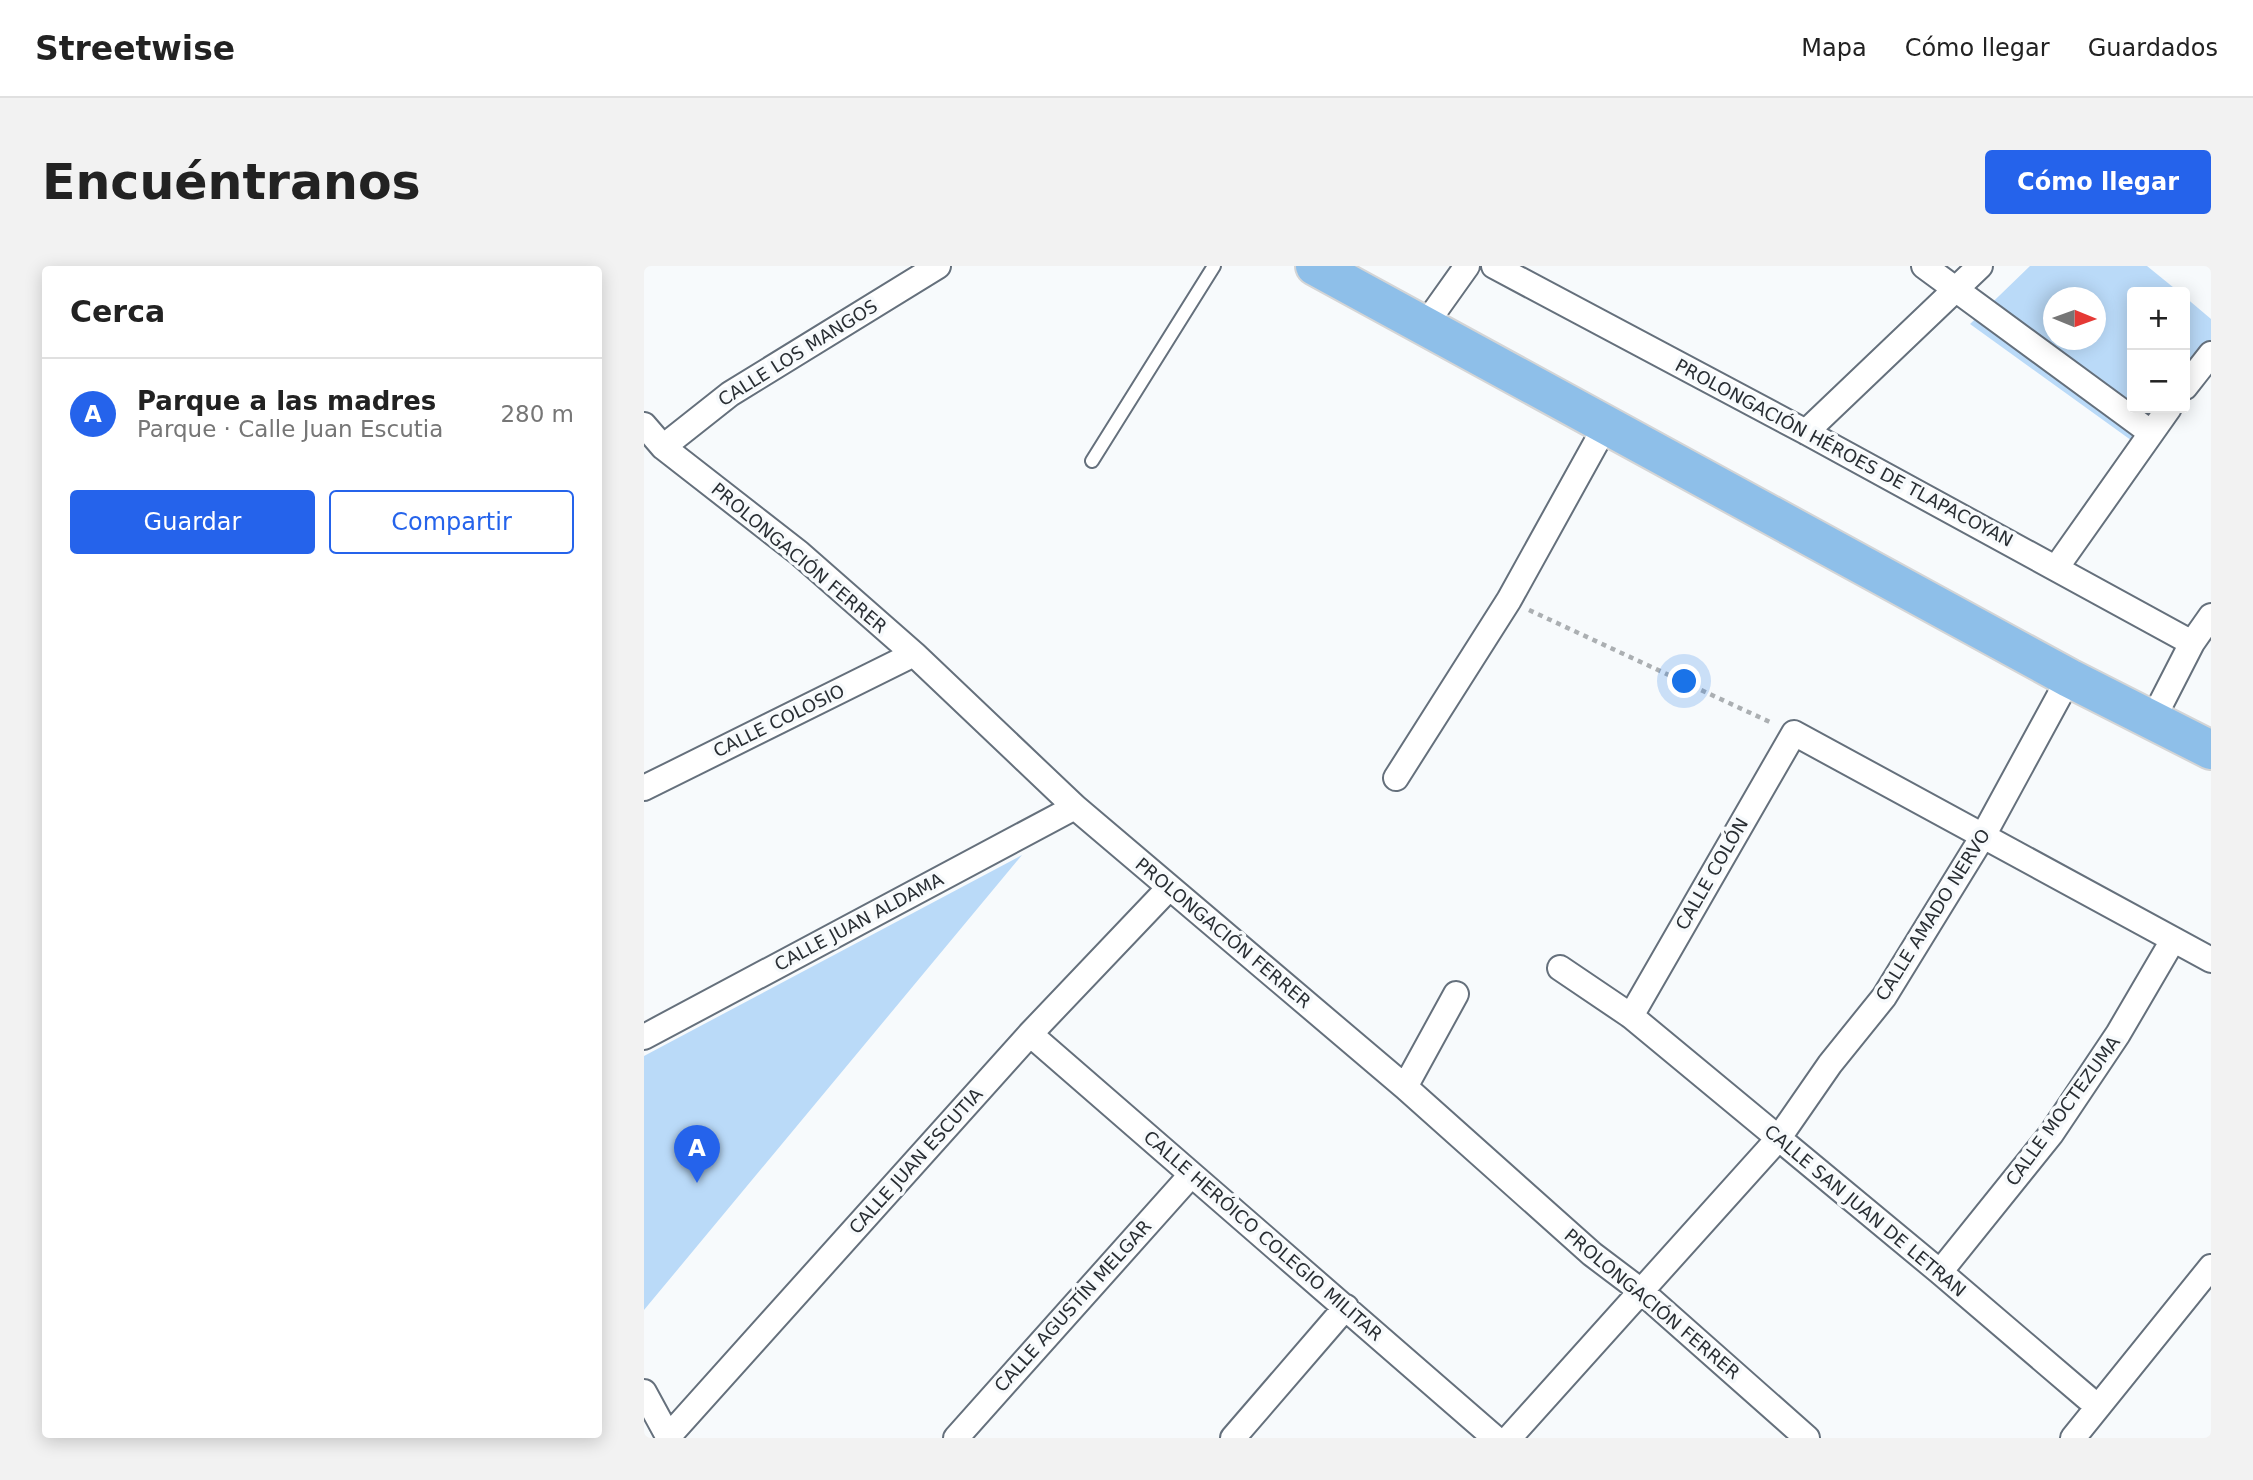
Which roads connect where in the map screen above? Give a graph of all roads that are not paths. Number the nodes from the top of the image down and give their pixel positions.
1 (938, 266) edge
2 (1214, 266) edge
3 (1315, 266) edge
4 (1467, 266) edge
5 (1494, 266) edge
6 (1924, 266) edge
7 (1980, 266) edge
8 (1954, 290) junction
9 (1425, 325) junction
10 (2211, 354) edge
11 (2190, 381) edge
12 (2165, 413) edge
13 (644, 425) edge
14 (1605, 425) junction
15 (1806, 432) junction
16 (2150, 432) junction
17 (663, 447) junction
18 (1093, 461) dead end
19 (2056, 568) junction
20 (2211, 616) edge
21 (2192, 643) junction
22 (914, 654) junction
23 (2069, 678) junction
24 (2152, 720) junction
25 (2211, 750) edge
26 (1396, 778) dead end
27 (644, 788) edge
28 (1075, 807) junction
29 (1983, 836) junction
30 (1169, 888) junction
31 (2173, 940) junction
32 (2211, 960) edge
33 (1560, 968) dead end
34 (1456, 994) dead end
35 (1631, 1016) junction
36 (1030, 1034) junction
37 (644, 1037) edge
38 (1405, 1087) junction
39 (1778, 1139) junction
40 (1191, 1175) junction
41 (2211, 1267) edge
42 (1940, 1272) junction
43 (1641, 1291) junction
44 (1346, 1307) junction
45 (644, 1392) edge
46 (2098, 1407) junction
47 (668, 1438) edge
48 (956, 1438) edge
49 (1234, 1438) edge
50 (1495, 1438) edge
51 (1509, 1438) edge
52 (1807, 1438) edge
53 (2073, 1438) edge

1 - 17 street, CALLE LOS MANGOS
2 - 18 lane
3 - 9 main road
4 - 9 street
5 - 15 street, PROLONGACIÓN HÉROES DE TLAPACOYAN
6 - 8 street
7 - 8 street
8 - 15 street
8 - 16 street
9 - 14 main road
10 - 11 street
12 - 16 street
13 - 17 street, PROLONGACIÓN FERRER
14 - 23 main road
14 - 26 street
15 - 19 street, PROLONGACIÓN HÉROES DE TLAPACOYAN
16 - 19 street
17 - 22 street, PROLONGACIÓN FERRER
19 - 21 street, PROLONGACIÓN HÉROES DE TLAPACOYAN
20 - 21 street
21 - 24 street
22 - 27 street, CALLE COLOSIO
22 - 28 street, PROLONGACIÓN FERRER
23 - 24 main road
23 - 29 street, CALLE AMADO NERVO
24 - 25 main road
28 - 30 street, PROLONGACIÓN FERRER
28 - 37 street, CALLE JUAN ALDAMA
29 - 31 street
29 - 35 street, CALLE COLÓN
29 - 39 street, CALLE AMADO NERVO
30 - 36 street, CALLE JUAN ESCUTIA
30 - 38 street, PROLONGACIÓN FERRER
31 - 32 street
31 - 42 street, CALLE MOCTEZUMA
33 - 35 street, CALLE SAN JUAN DE LETRAN
34 - 38 street
35 - 39 street, CALLE SAN JUAN DE LETRAN
36 - 40 street, CALLE HERÓICO COLEGIO MILITAR
36 - 47 street, CALLE JUAN ESCUTIA
38 - 43 street, PROLONGACIÓN FERRER
39 - 42 street, CALLE SAN JUAN DE LETRAN
39 - 43 street, CALLE AMADO NERVO
40 - 44 street, CALLE HERÓICO COLEGIO MILITAR
40 - 48 street, CALLE AGUSTÍN MELGAR
41 - 46 street
42 - 46 street, CALLE SAN JUAN DE LETRAN
43 - 51 street, CALLE AMADO NERVO
43 - 52 street, PROLONGACIÓN FERRER
44 - 49 street
44 - 50 street, CALLE HERÓICO COLEGIO MILITAR
45 - 47 street
46 - 53 street

